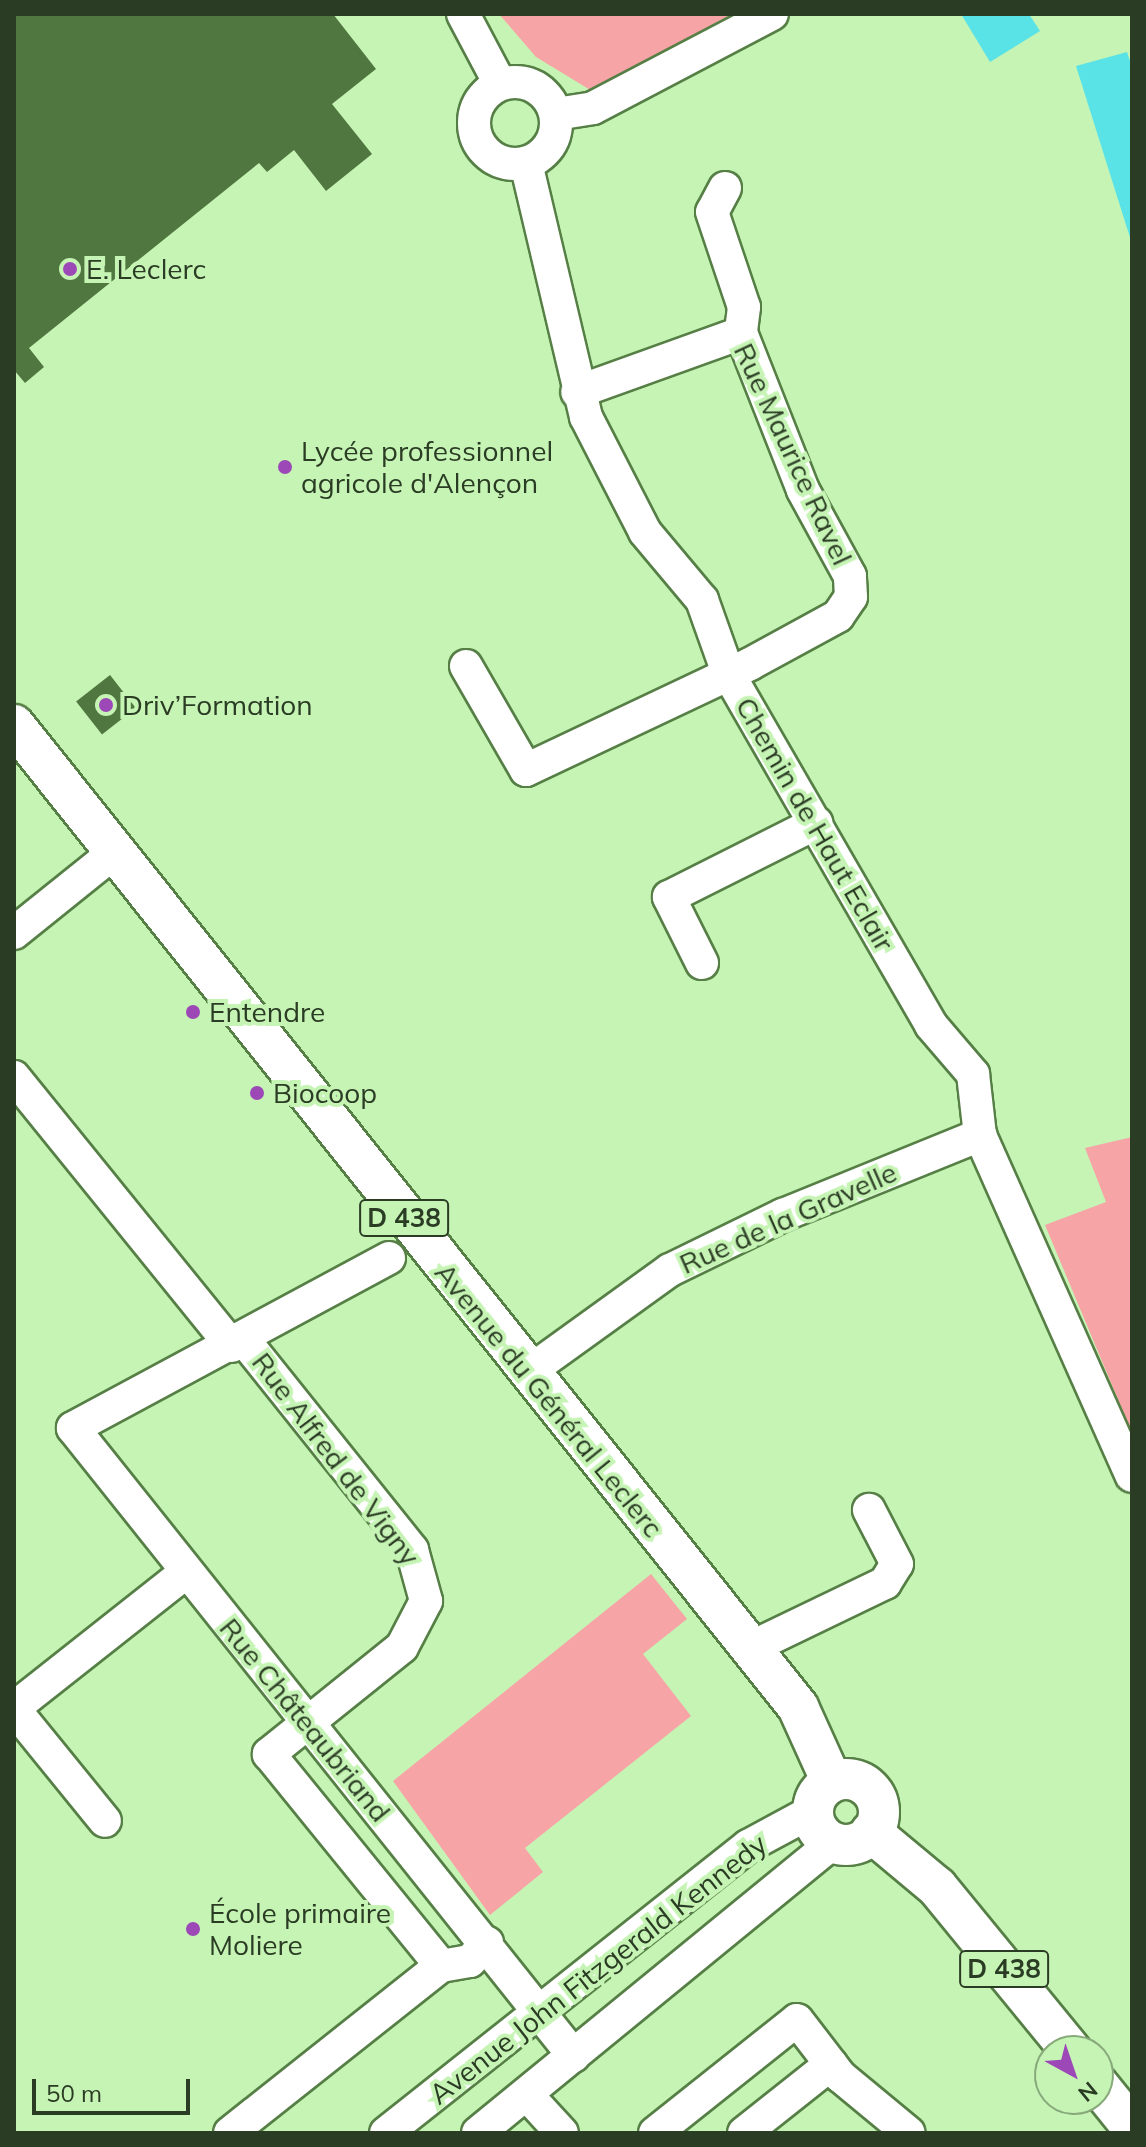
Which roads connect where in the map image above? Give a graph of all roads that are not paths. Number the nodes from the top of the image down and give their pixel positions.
1 (463, 14) edge
2 (772, 14) edge
3 (500, 84) junction
4 (556, 114) junction
5 (526, 163) junction
6 (725, 188) dead end
7 (741, 333) junction
8 (577, 392) junction
9 (466, 666) dead end
10 (728, 673) junction
11 (14, 725) edge
12 (816, 823) junction
13 (116, 851) junction
14 (14, 933) edge
15 (702, 963) dead end
16 (14, 1077) edge
17 (980, 1135) junction
18 (389, 1258) dead end
19 (238, 1343) junction
20 (527, 1373) junction
21 (1132, 1476) edge
22 (869, 1510) dead end
23 (185, 1573) junction
24 (750, 1648) junction
25 (14, 1708) edge
26 (309, 1720) junction
27 (826, 1811) junction
28 (105, 1821) dead end
29 (871, 1832) junction
30 (487, 1943) junction
31 (441, 1966) junction
32 (536, 2012) junction
33 (1058, 2035) edge
34 (574, 2056) junction
35 (831, 2064) junction
36 (528, 2096) junction
37 (1114, 2105) edge
38 (1132, 2127) edge
39 (230, 2133) edge
40 (386, 2133) edge
41 (478, 2133) edge
42 (562, 2133) edge
43 (655, 2133) edge
44 (744, 2133) edge
45 (909, 2133) edge

1 - 3 street
2 - 4 street
3 - 4 street
3 - 5 street
4 - 5 street
5 - 8 street, Chemin de Haut Eclair
6 - 7 street
7 - 8 street, Rue Maurice Ravel
7 - 10 street, Rue Maurice Ravel
8 - 10 street, Chemin de Haut Eclair
9 - 10 street, Rue Maurice Ravel
10 - 12 street, Chemin de Haut Eclair
11 - 13 main road, Avenue du Général Leclerc / D 438
12 - 15 street
12 - 17 street, Chemin de Haut Eclair
13 - 14 street
13 - 20 main road, Avenue du Général Leclerc / D 438
16 - 19 street, Rue Alfred de Vigny
17 - 20 street, Rue de la Gravelle
17 - 21 street, Chemin de Haut Eclair
18 - 19 street
19 - 23 street, Rue Châteaubriand
19 - 26 street, Rue Alfred de Vigny
20 - 24 main road, Avenue du Général Leclerc / D 438
22 - 24 street
23 - 25 street
23 - 26 street, Rue Châteaubriand
24 - 27 main road, Avenue du Général Leclerc / D 438
25 - 28 street
26 - 30 street, Rue Châteaubriand
26 - 31 street, Rue Alfred de Vigny
27 - 29 main road
27 - 29 main road
27 - 32 street, Avenue John Fitzgerald Kennedy
27 - 34 street, Avenue John Fitzgerald Kennedy
29 - 33 main road, D 438
30 - 31 street
30 - 32 street, Rue Châteaubriand
31 - 39 street
32 - 34 street, Rue Châteaubriand
32 - 40 street, Avenue John Fitzgerald Kennedy
34 - 36 street, Avenue John Fitzgerald Kennedy
35 - 43 street
35 - 44 street
35 - 45 street
36 - 41 street, Avenue John Fitzgerald Kennedy
36 - 42 street
37 - 38 main road

